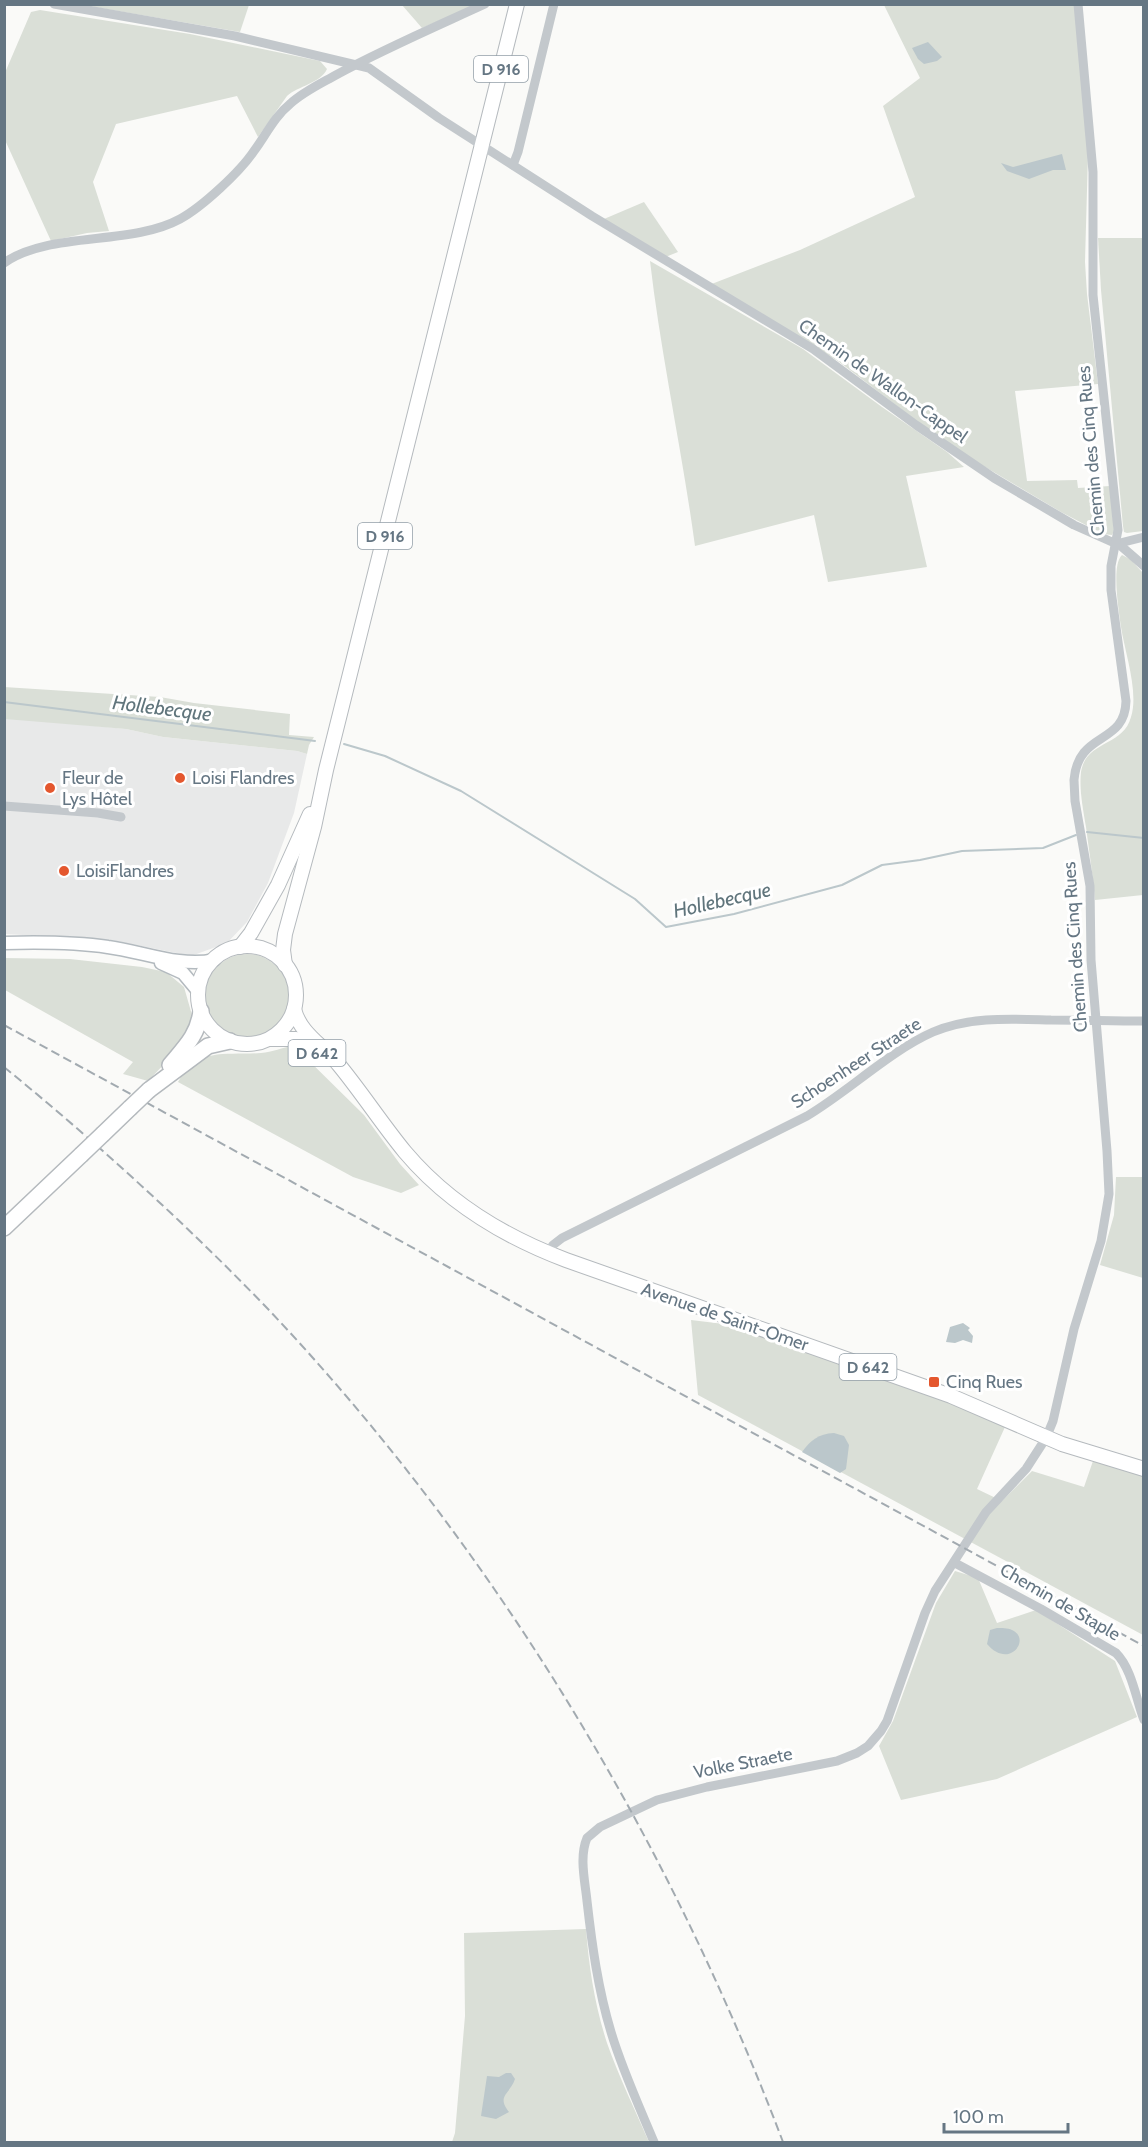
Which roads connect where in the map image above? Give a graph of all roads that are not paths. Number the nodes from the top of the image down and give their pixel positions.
1 (54, 4) edge
2 (485, 4) edge
3 (517, 4) edge
4 (554, 4) edge
5 (1078, 4) edge
6 (356, 64) junction
7 (482, 145) junction
8 (513, 165) junction
9 (4, 263) edge
10 (1143, 537) edge
11 (1116, 544) junction
12 (1143, 566) edge
13 (326, 770) junction
14 (4, 806) edge
15 (121, 817) dead end
16 (4, 943) edge
17 (240, 947) junction
18 (4, 950) edge
19 (214, 960) junction
20 (285, 965) junction
21 (198, 991) junction
22 (294, 1009) junction
23 (201, 1011) junction
24 (1096, 1021) junction
25 (1143, 1021) edge
26 (268, 1039) junction
27 (230, 1041) junction
28 (356, 1089) junction
29 (149, 1090) junction
30 (4, 1228) edge
31 (548, 1253) junction
32 (1047, 1438) junction
33 (1143, 1469) edge
34 (955, 1563) junction
35 (1143, 1720) edge
36 (654, 2142) edge

1 - 6 street, Chemin de Wallon-Cappel
2 - 6 street
3 - 7 main road, D 916
4 - 8 street
5 - 11 street, Chemin des Cinq Rues
6 - 7 street, Chemin de Wallon-Cappel
6 - 9 street
7 - 8 street, Chemin de Wallon-Cappel
7 - 13 main road, D 916
8 - 11 street, Chemin de Wallon-Cappel
10 - 11 street
11 - 12 street, Chemin de Wallon-Cappel
11 - 24 street, Chemin des Cinq Rues
13 - 17 main road, D 916
13 - 20 main road, D 916
14 - 15 street
16 - 19 main road
17 - 19 main road
17 - 20 main road
18 - 21 main road
19 - 21 main road
20 - 22 main road
21 - 23 main road
22 - 26 main road
22 - 28 main road, Avenue de Saint-Omer / D 642
23 - 27 main road
23 - 29 highway
24 - 25 street, Schoenheer Straete
24 - 31 street, Schoenheer Straete
24 - 32 street, Chemin des Cinq Rues
26 - 27 main road
26 - 28 main road, Avenue de Saint-Omer / D 642
27 - 29 highway
28 - 31 main road, Avenue de Saint-Omer / D 642
29 - 30 highway, bridge
31 - 32 main road, Avenue de Saint-Omer / D 642
32 - 33 main road, Avenue de Saint-Omer / D 642
32 - 34 street, Volke Straete
34 - 35 street, Chemin de Staple
34 - 36 street, Volke Straete

